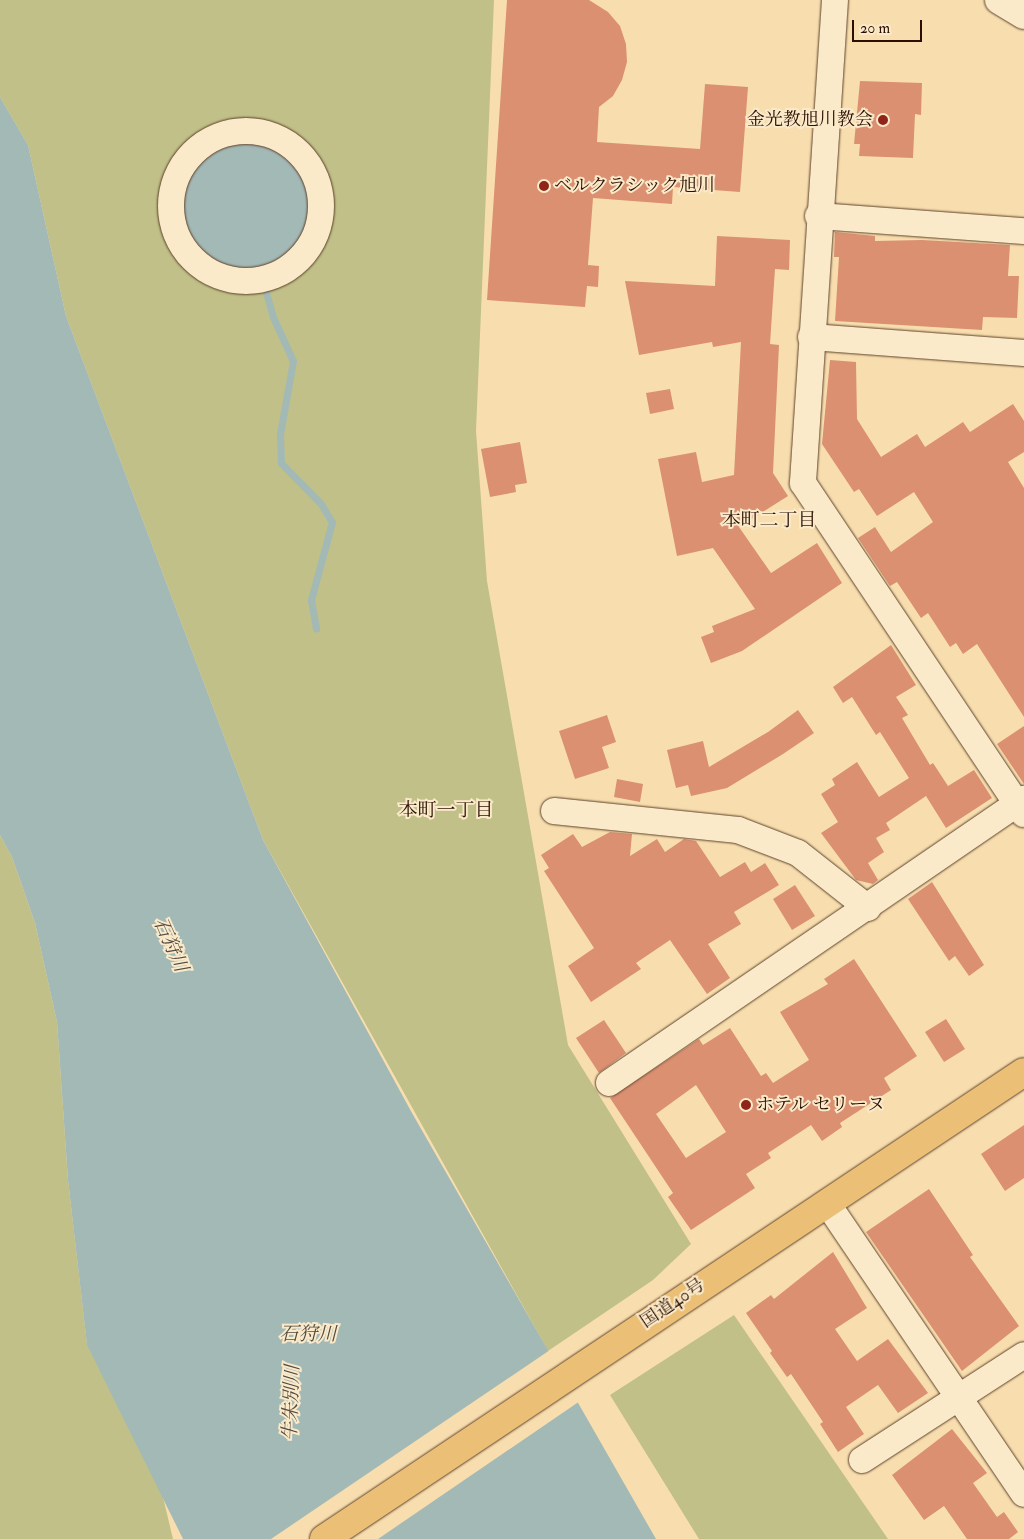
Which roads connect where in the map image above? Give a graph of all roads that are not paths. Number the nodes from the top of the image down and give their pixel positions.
1 (835, 0) edge
2 (999, 0) edge
3 (1024, 15) edge
4 (185, 162) joint
5 (818, 216) junction
6 (1024, 231) edge
7 (811, 337) junction
8 (1024, 353) edge
9 (1022, 806) edge
10 (554, 811) dead end
11 (868, 908) junction
12 (1021, 1081) edge
13 (609, 1083) dead end
14 (827, 1203) junction
15 (1024, 1355) edge
16 (959, 1399) junction
17 (862, 1460) dead end
18 (1024, 1494) edge
19 (324, 1539) edge

1 - 5 street
2 - 3 street
4 - 4 street
5 - 6 street
5 - 7 street
7 - 8 street
7 - 9 street
9 - 11 street
10 - 11 street
11 - 13 street
12 - 14 highway, 国道40号
14 - 16 street
14 - 19 highway, 国道40号
15 - 16 street
16 - 17 street
16 - 18 street

